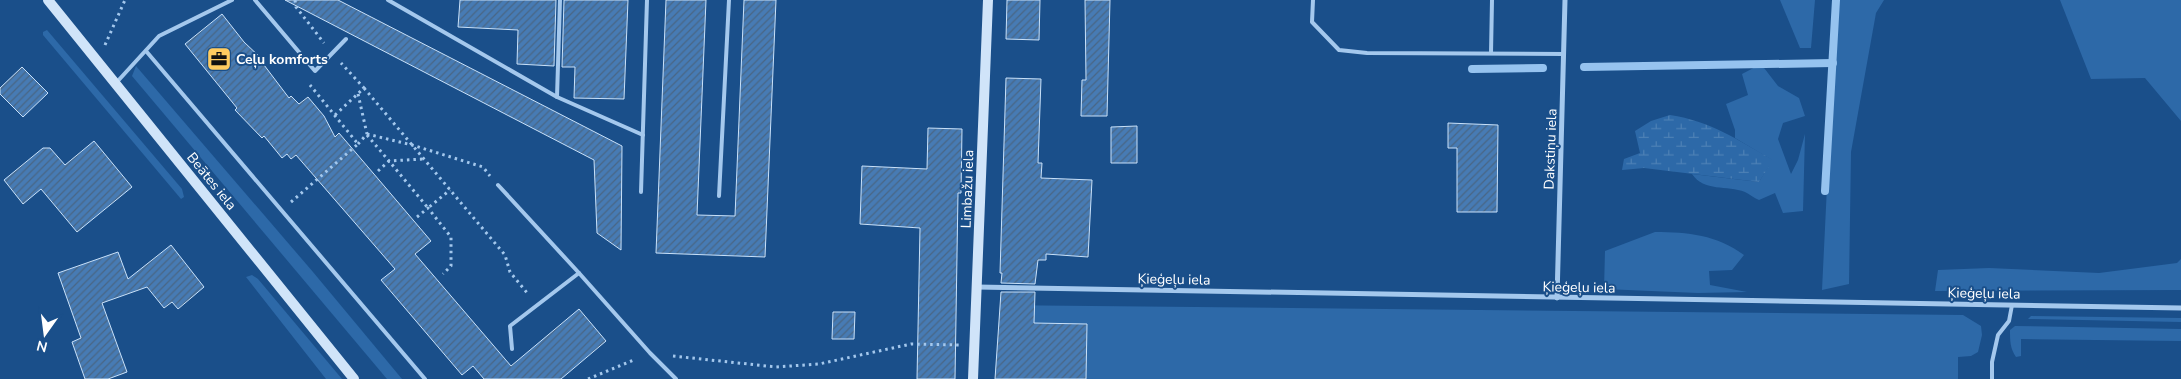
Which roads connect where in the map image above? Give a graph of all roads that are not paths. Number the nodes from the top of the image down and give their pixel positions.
1 (232, 0) edge
2 (255, 0) edge
3 (388, 0) edge
4 (560, 0) edge
5 (647, 0) edge
6 (729, 0) edge
7 (988, 0) edge
8 (1312, 0) edge
9 (1492, 0) edge
10 (1566, 0) edge
11 (51, 1) edge
12 (346, 39) dead end
13 (146, 51) junction
14 (1491, 54) junction
15 (1564, 54) junction
16 (116, 83) junction
17 (557, 97) junction
18 (643, 135) junction
19 (498, 185) road end
20 (641, 192) dead end
21 (719, 196) dead end
22 (579, 274) junction
23 (977, 287) junction
24 (1557, 298) junction
25 (2012, 305) junction
26 (2181, 308) edge
27 (512, 349) dead end
28 (354, 379) edge
29 (425, 379) edge
30 (676, 379) edge
31 (973, 379) edge
32 (1992, 379) edge

1 - 13 lane
2 - 12 lane
3 - 17 lane
4 - 17 lane
5 - 18 lane
6 - 21 lane
7 - 23 street, Limbažu iela
8 - 14 lane
9 - 14 lane
10 - 15 street, Dakstiņu iela
11 - 16 street, Beātes iela
13 - 16 lane
13 - 29 lane
14 - 15 lane
15 - 24 street, Dakstiņu iela
16 - 28 street, Beātes iela
17 - 18 lane
18 - 20 lane
19 - 22 lane
22 - 27 lane
22 - 30 lane
23 - 24 street, Ķieģeļu iela
23 - 31 street, Limbažu iela
24 - 25 street, Ķieģeļu iela
25 - 26 street, Ķieģeļu iela
25 - 32 lane

